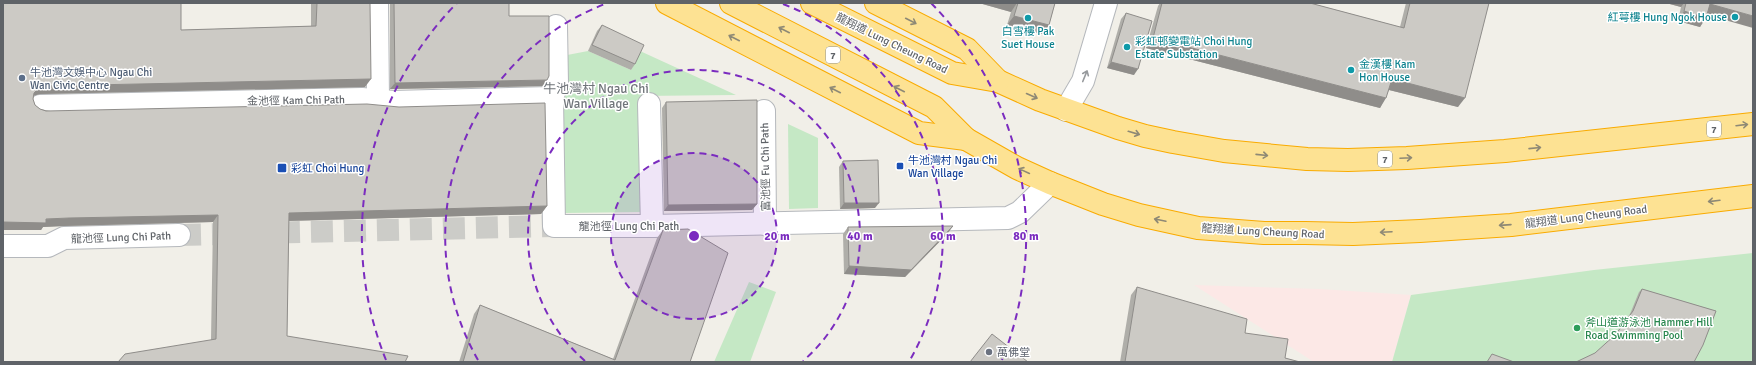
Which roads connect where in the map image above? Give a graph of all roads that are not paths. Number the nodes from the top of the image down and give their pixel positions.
1 (377, 3) edge
2 (667, 3) edge
3 (732, 3) edge
4 (812, 3) edge
5 (876, 3) edge
6 (1106, 3) edge
7 (556, 26) dead end
8 (998, 81) junction
9 (552, 98) junction
10 (378, 100) junction
11 (649, 104) dead end
12 (40, 106) dead end
13 (1066, 110) junction
14 (764, 111) dead end
15 (1753, 124) edge
16 (966, 139) junction
17 (1050, 183) junction
18 (1753, 196) edge
19 (765, 224) junction
20 (652, 226) junction
21 (179, 235) tunnel mouth
22 (3, 246) edge

1 - 10 street
16 -> 2 highway
16 -> 3 highway, 龍翔道 Lung Cheung Road / 7
4 - 8 highway, 龍翔道 Lung Cheung Road / 7
5 -> 8 highway
13 -> 6 street
7 - 9 street
8 -> 13 highway, 龍翔道 Lung Cheung Road / 7
9 - 10 street, 金池徑 Kam Chi Path
9 - 20 street, 龍池徑 Lung Chi Path
10 - 12 street, 金池徑 Kam Chi Path
11 - 20 street
13 -> 15 highway, 龍翔道 Lung Cheung Road / 7
14 - 19 street, 富池徑 Fu Chi Path
17 -> 16 highway, 龍翔道 Lung Cheung Road / 7
18 -> 17 highway, 龍翔道 Lung Cheung Road / 7
17 - 19 street, 龍池徑 Lung Chi Path
19 - 20 street, 龍池徑 Lung Chi Path
21 - 22 street, 龍池徑 Lung Chi Path

